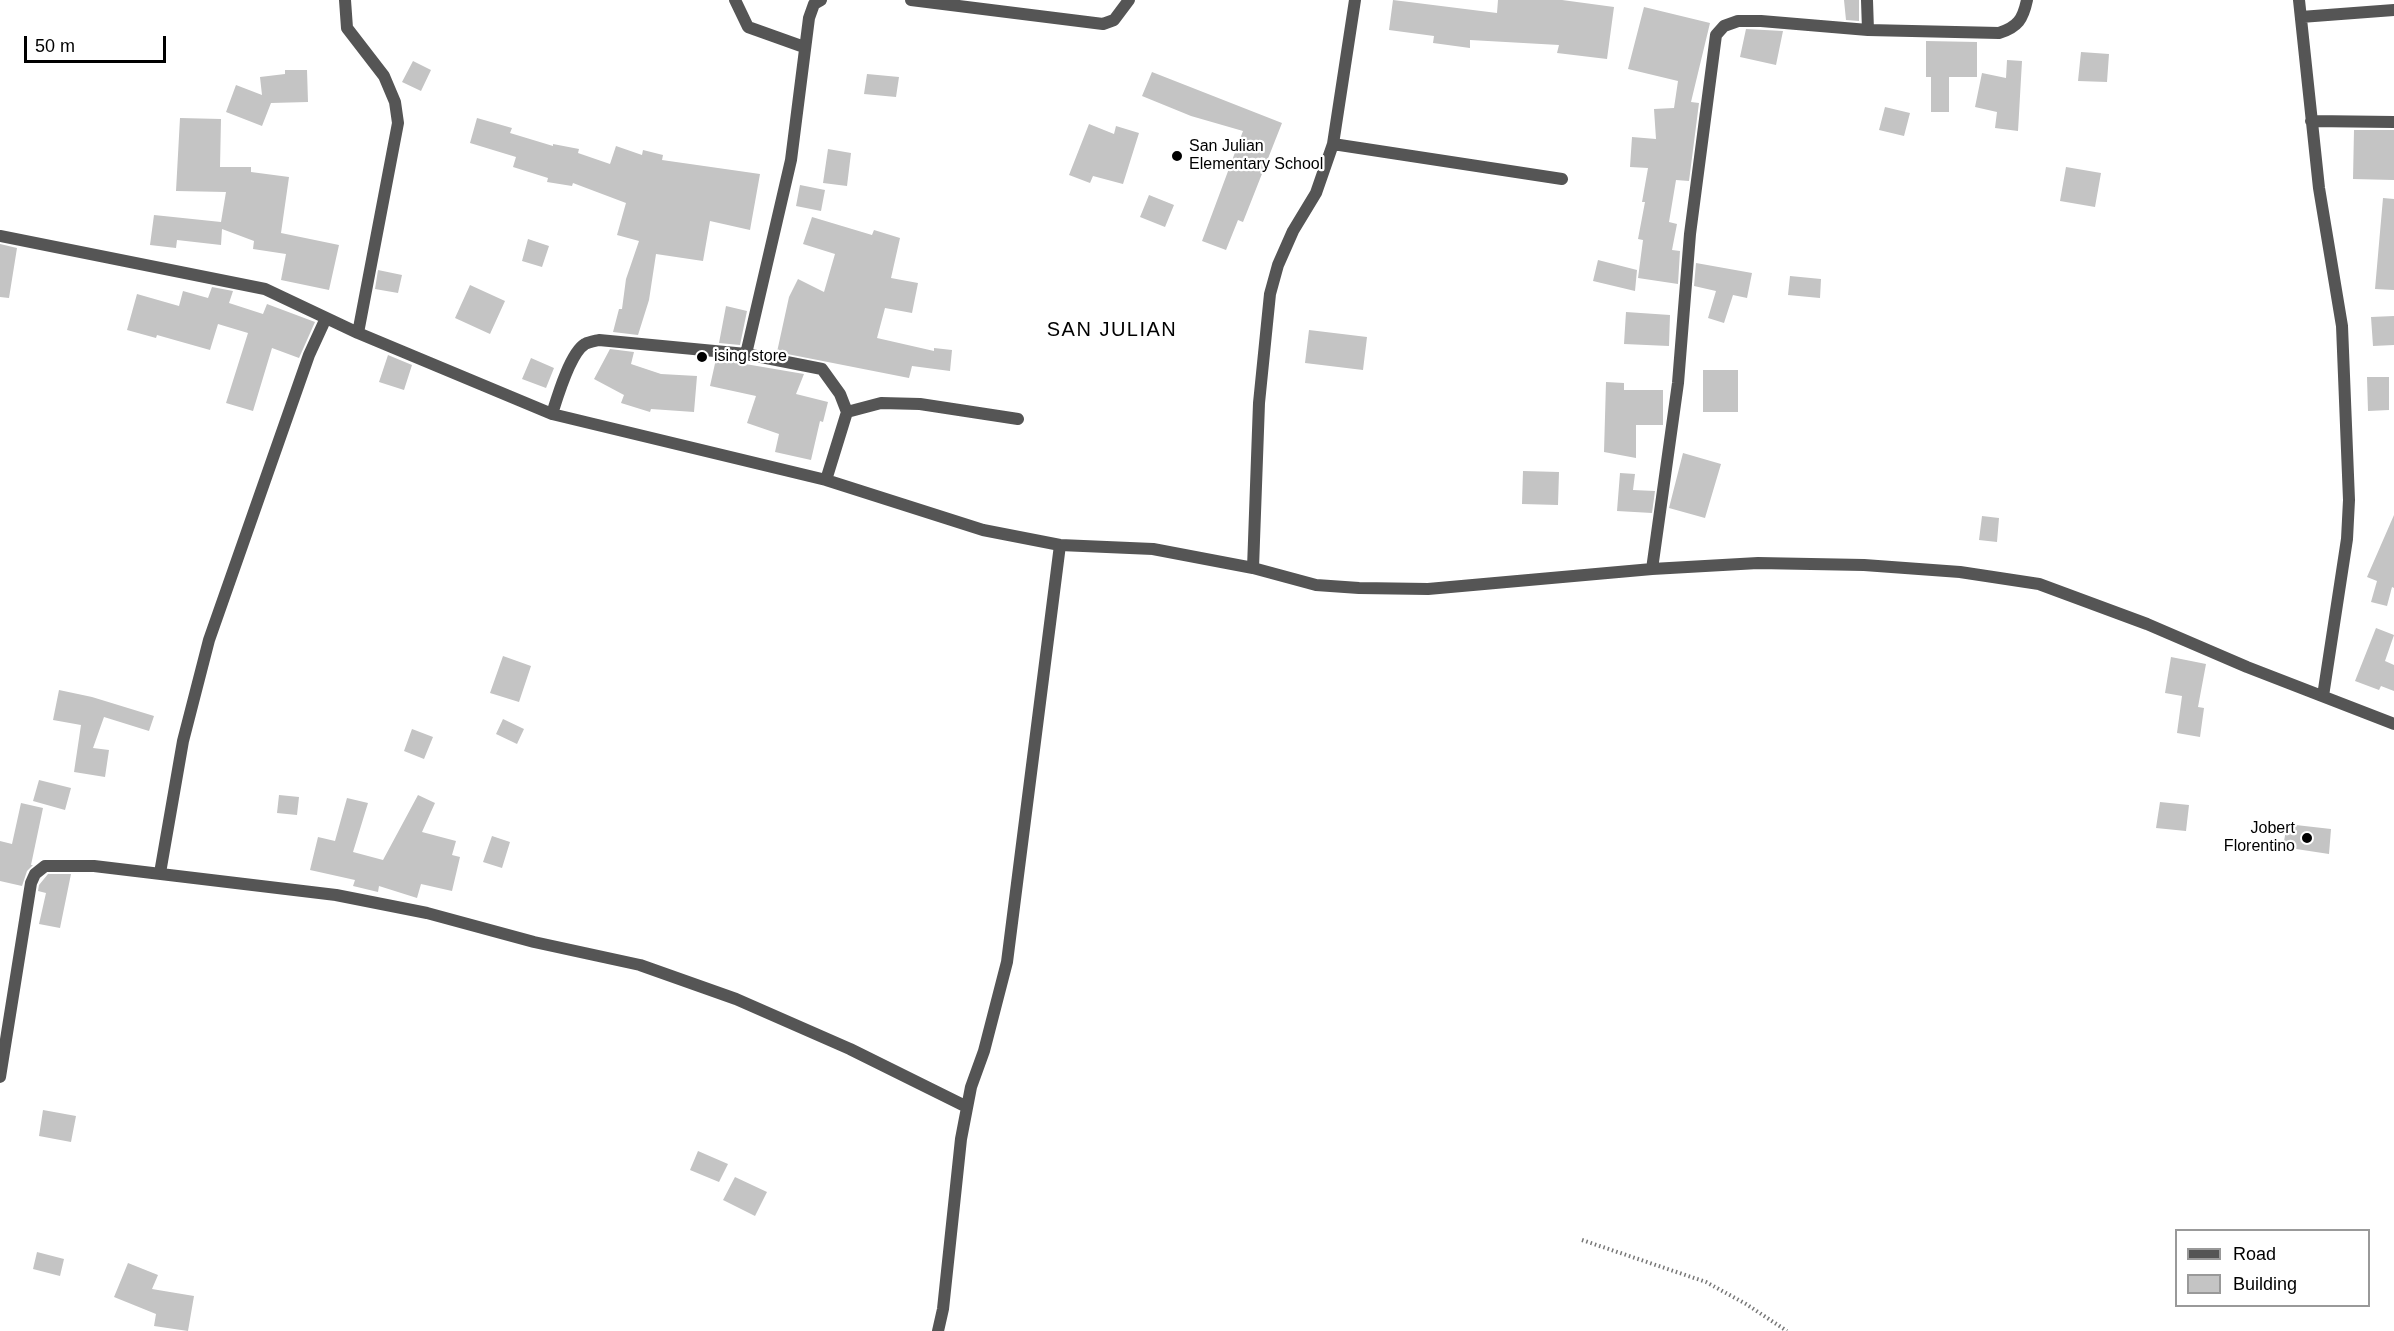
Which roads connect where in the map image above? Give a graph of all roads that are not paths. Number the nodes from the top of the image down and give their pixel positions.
1 (345, 0) edge
2 (735, 0) edge
3 (820, 0) edge
4 (911, 0) edge
5 (1129, 0) edge
6 (1355, 0) edge
7 (1868, 0) edge
8 (2027, 0) edge
9 (2299, 0) edge
10 (2394, 10) edge
11 (2301, 17) junction
12 (1868, 30) junction
13 (804, 47) junction
14 (2311, 121) junction
15 (2394, 122) edge
16 (1333, 144) junction
17 (1562, 179) dead end
18 (0, 236) edge
19 (326, 318) junction
20 (358, 333) junction
21 (746, 354) junction
22 (847, 411) junction
23 (552, 414) junction
24 (1018, 419) dead end
25 (826, 480) junction
26 (1060, 545) junction
27 (1253, 568) junction
28 (1652, 569) junction
29 (2323, 696) junction
30 (2394, 723) edge
31 (160, 873) junction
32 (0, 1077) edge
33 (967, 1107) junction
34 (938, 1331) edge

1 - 20 street
2 - 13 street
3 - 13 street
4 - 5 street
6 - 16 street
7 - 12 street
8 - 12 street
9 - 11 street
10 - 11 street
11 - 14 street
12 - 28 street
13 - 21 street
14 - 15 street
14 - 29 street
16 - 17 street
16 - 27 street
18 - 19 street
19 - 20 street
19 - 31 street
20 - 23 street
21 - 22 street
21 - 23 street
22 - 24 street
22 - 25 street
23 - 25 street
25 - 26 street
26 - 27 street
26 - 33 street
27 - 28 street
28 - 29 street
29 - 30 street
31 - 32 street
31 - 33 street
33 - 34 street

